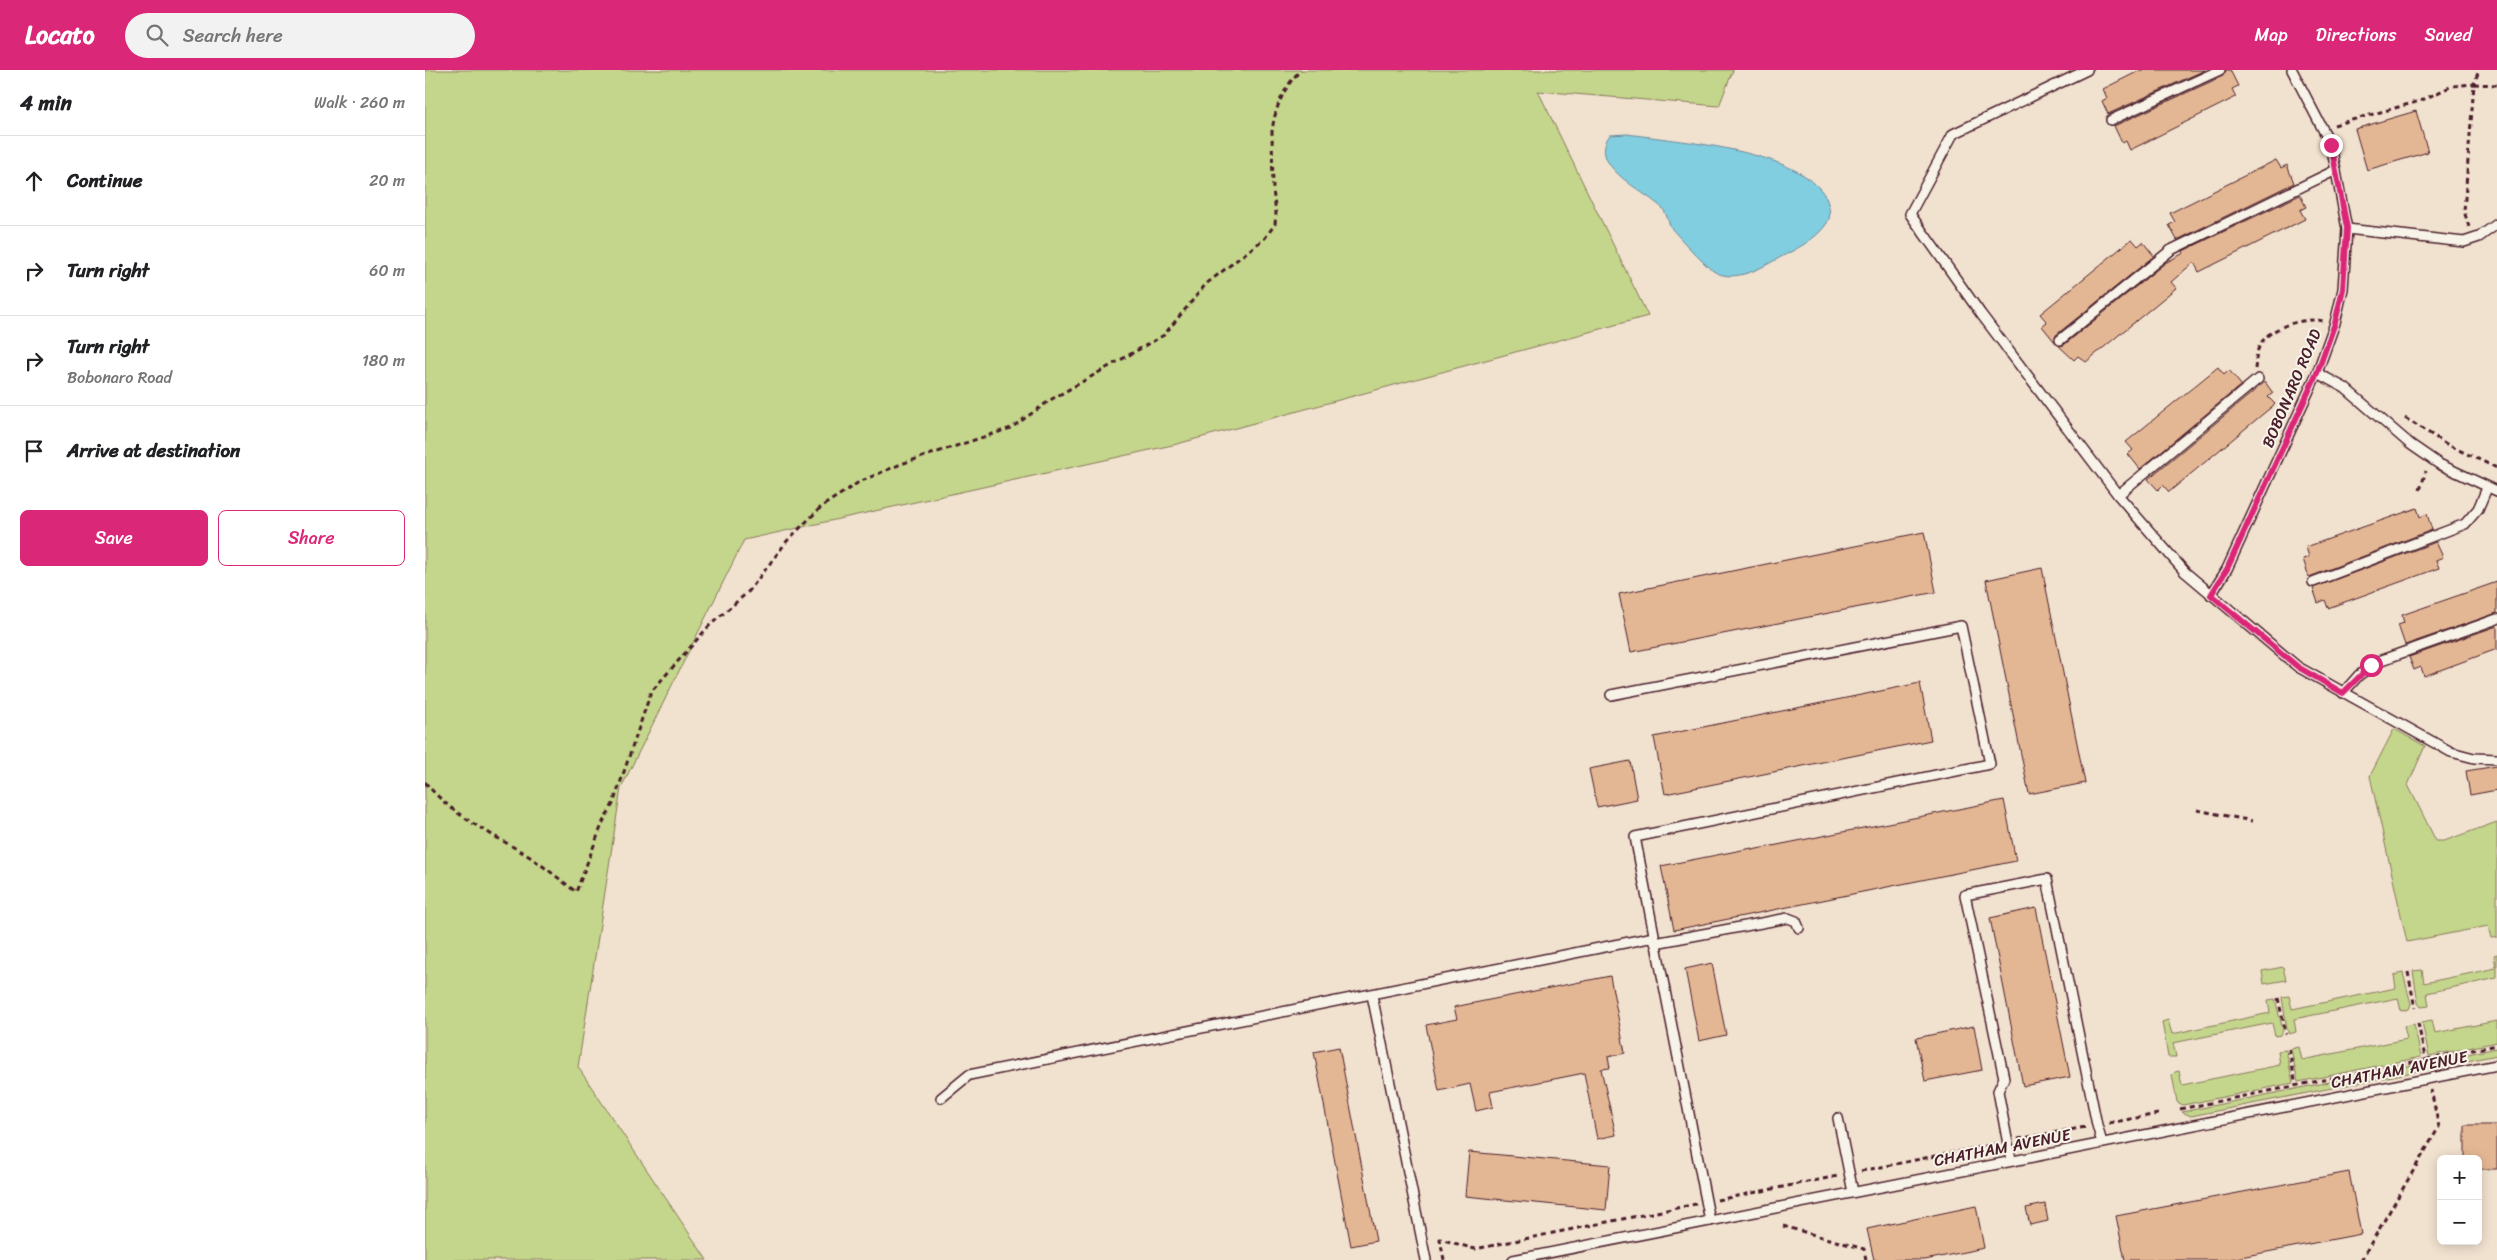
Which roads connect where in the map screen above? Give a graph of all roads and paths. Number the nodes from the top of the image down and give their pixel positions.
1 (1301, 70) edge
2 (2087, 70) edge
3 (2220, 70) edge
4 (2292, 70) edge
5 (2479, 70) edge
6 (2474, 84) junction
7 (2497, 85) edge
8 (2111, 120) dead end
9 (2323, 129) junction
10 (2336, 170) junction
11 (2497, 224) edge
12 (2347, 228) junction
13 (2471, 240) junction
14 (2060, 340) dead end
15 (2317, 373) junction
16 (2258, 379) dead end
17 (2405, 418) dead end
18 (2497, 468) edge
19 (2487, 488) junction
20 (2497, 491) edge
21 (2118, 495) junction
22 (2313, 582) dead end
23 (2211, 595) junction
24 (2497, 619) edge
25 (2343, 693) junction
26 (1611, 695) dead end
27 (2497, 759) edge
28 (425, 782) edge
29 (2197, 810) dead end
30 (2252, 821) dead end
31 (1799, 928) dead end
32 (1654, 940) junction
33 (2408, 972) dead end
34 (1372, 994) junction
35 (2278, 998) dead end
36 (2415, 1008) dead end
37 (2418, 1023) dead end
38 (2285, 1034) dead end
39 (2497, 1045) edge
40 (2289, 1049) dead end
41 (2425, 1060) junction
42 (2497, 1065) edge
43 (2429, 1078) junction
44 (2297, 1086) junction
45 (941, 1098) dead end
46 (2180, 1109) dead end
47 (2158, 1114) dead end
48 (1838, 1118) dead end
49 (2097, 1125) junction
50 (2007, 1142) junction
51 (2103, 1143) junction
52 (2011, 1160) junction
53 (1849, 1173) junction
54 (1853, 1192) junction
55 (1707, 1202) junction
56 (1710, 1220) junction
57 (1783, 1226) dead end
58 (1426, 1260) edge
59 (1444, 1260) edge
60 (1513, 1260) edge
61 (1866, 1260) edge
62 (2361, 1260) edge

1 - 28 path
2 - 21 lane
3 - 8 lane
4 - 9 lane, BOBONARO ROAD
5 - 6 path
6 - 7 path
6 - 9 path
6 - 13 path
9 - 10 lane, BOBONARO ROAD
10 - 12 lane, BOBONARO ROAD
10 - 14 lane
11 - 13 lane
12 - 13 lane
12 - 15 lane, BOBONARO ROAD
15 - 19 lane
15 - 23 lane, BOBONARO ROAD
16 - 21 lane
17 - 18 path
19 - 20 lane
19 - 22 lane
21 - 23 lane
23 - 25 lane
24 - 25 lane
25 - 27 lane
26 - 32 lane
29 - 30 path
31 - 32 lane
32 - 34 lane
32 - 55 lane
33 - 36 path
34 - 45 lane
34 - 58 lane
35 - 38 path
37 - 41 path
39 - 41 path
40 - 44 path
41 - 43 path
41 - 44 path
42 - 43 lane, CHATHAM AVENUE
43 - 51 lane, CHATHAM AVENUE
43 - 62 path
44 - 46 path
47 - 49 path
48 - 53 lane
49 - 50 path
49 - 50 lane
49 - 51 lane
50 - 52 lane
50 - 53 path
51 - 52 lane, CHATHAM AVENUE
52 - 54 lane, CHATHAM AVENUE
53 - 54 lane
53 - 55 path
54 - 56 lane, CHATHAM AVENUE
55 - 56 lane
55 - 59 path
56 - 60 lane, CHATHAM AVENUE
57 - 61 path

